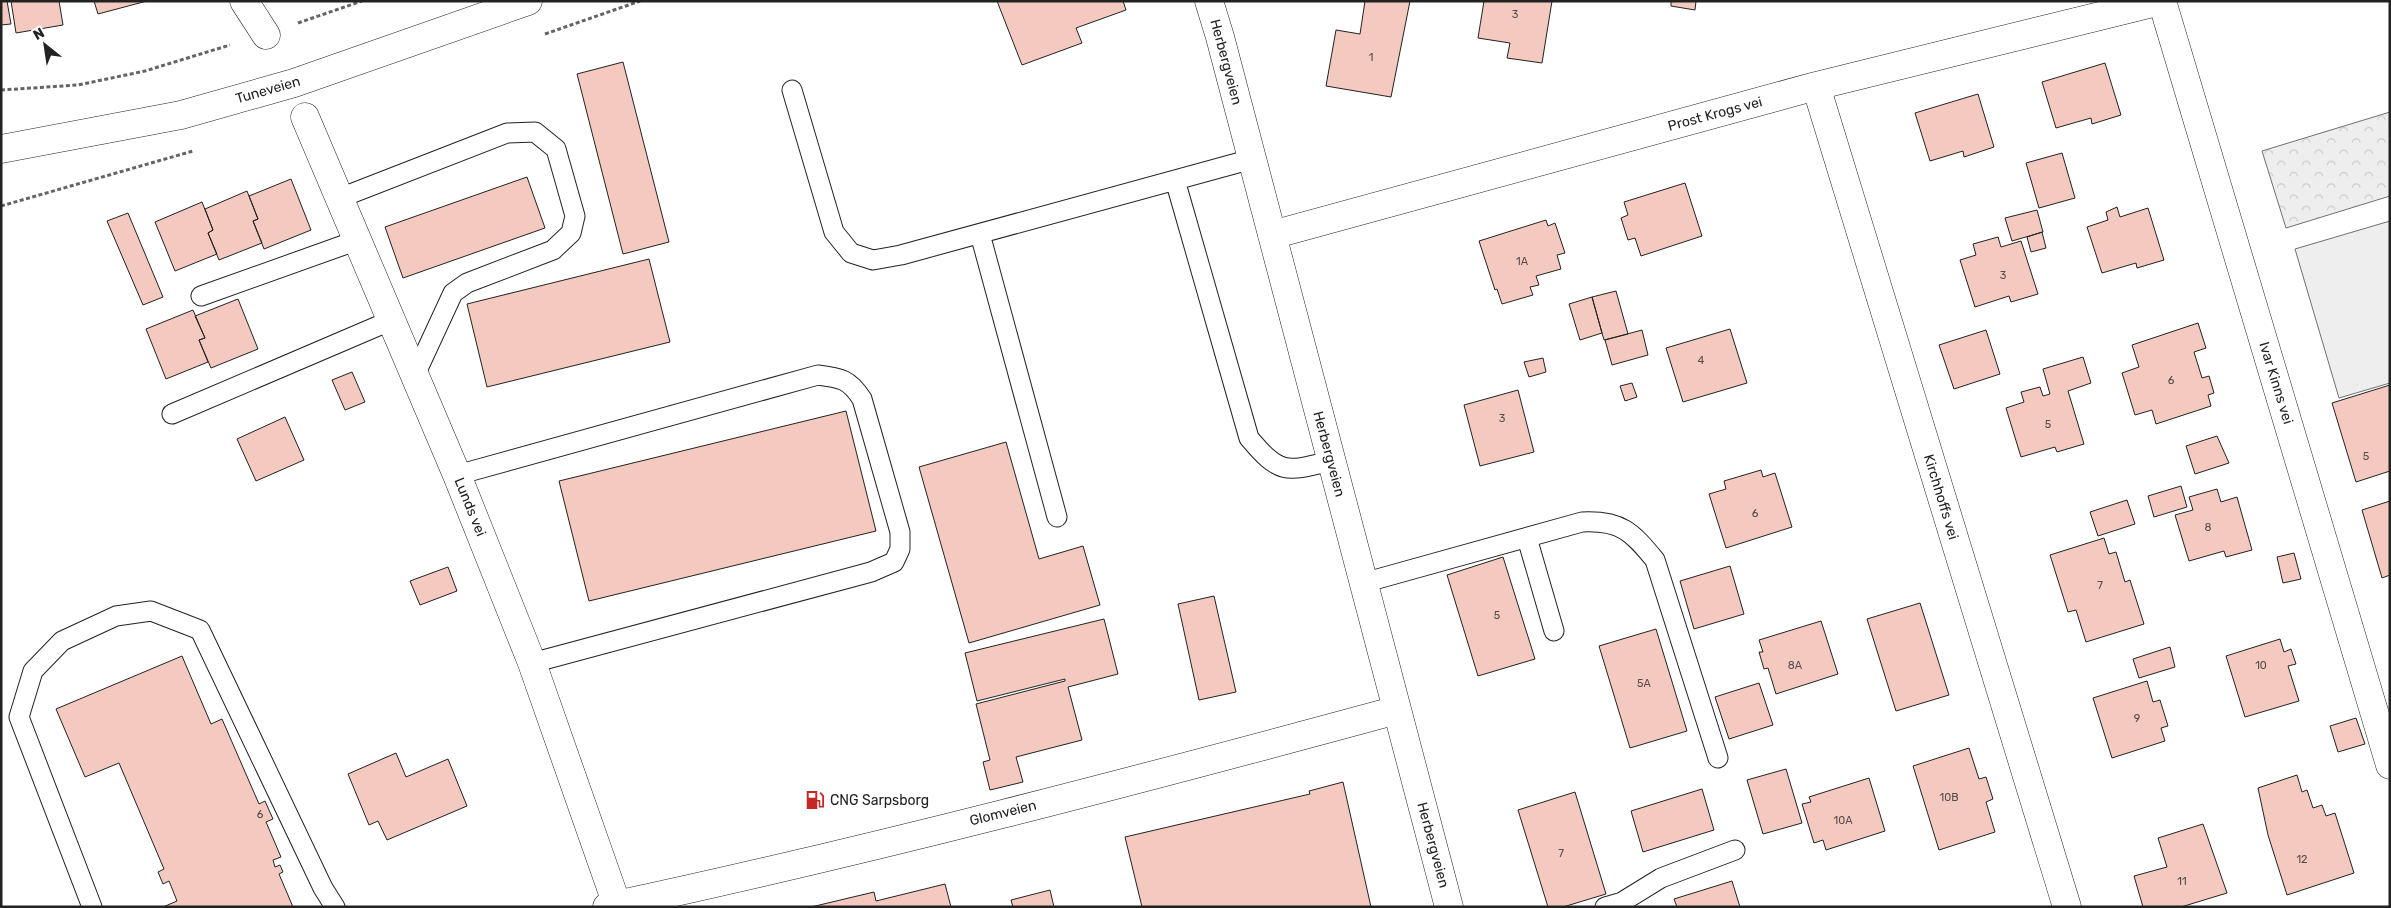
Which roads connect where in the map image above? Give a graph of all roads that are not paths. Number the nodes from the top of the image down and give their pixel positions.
1 (244, 1) edge
2 (528, 1) edge
3 (1209, 1) edge
4 (2161, 1) edge
5 (266, 35) road end
6 (1816, 86) junction
7 (792, 90) dead end
8 (305, 117) dead end
9 (1, 149) edge
10 (1252, 159) junction
11 (1175, 180) junction
12 (340, 198) junction
13 (980, 234) junction
14 (1272, 235) junction
15 (358, 240) junction
16 (201, 296) dead end
17 (392, 320) junction
18 (415, 374) junction
19 (172, 414) dead end
20 (1331, 461) junction
21 (457, 475) junction
22 (1057, 517) dead end
23 (1527, 538) junction
24 (1363, 583) junction
25 (1554, 631) dead end
26 (532, 663) junction
27 (1397, 710) junction
28 (1718, 758) dead end
29 (2390, 765) edge
30 (1735, 850) dead end
31 (614, 906) edge
32 (92, 907) edge
33 (335, 907) edge
34 (1449, 907) edge
35 (1605, 907) edge
36 (2067, 907) edge

1 - 5 street
2 - 9 street, Tuneveien
3 - 10 street, Herbergveien
4 - 6 street, Prost Krogs vei
4 - 29 street, Ivar Kinns vei
6 - 14 street, Prost Krogs vei
6 - 36 street, Kirchhoffs vei
7 - 13 lane
8 - 12 street, Lunds vei
10 - 11 lane
10 - 14 street, Herbergveien
11 - 13 lane
11 - 20 lane
12 - 15 street, Lunds vei
12 - 18 lane
13 - 22 lane
14 - 20 street, Herbergveien
15 - 16 lane
15 - 17 street, Lunds vei
17 - 18 street, Lunds vei
17 - 19 lane
18 - 21 street, Lunds vei
20 - 24 street, Herbergveien
21 - 26 street, Lunds vei
21 - 26 lane
23 - 24 lane
23 - 25 lane
23 - 28 lane
24 - 27 street, Herbergveien
26 - 31 street, Lunds vei
27 - 31 street, Glomveien
27 - 34 street, Herbergveien
30 - 35 lane
32 - 33 lane

